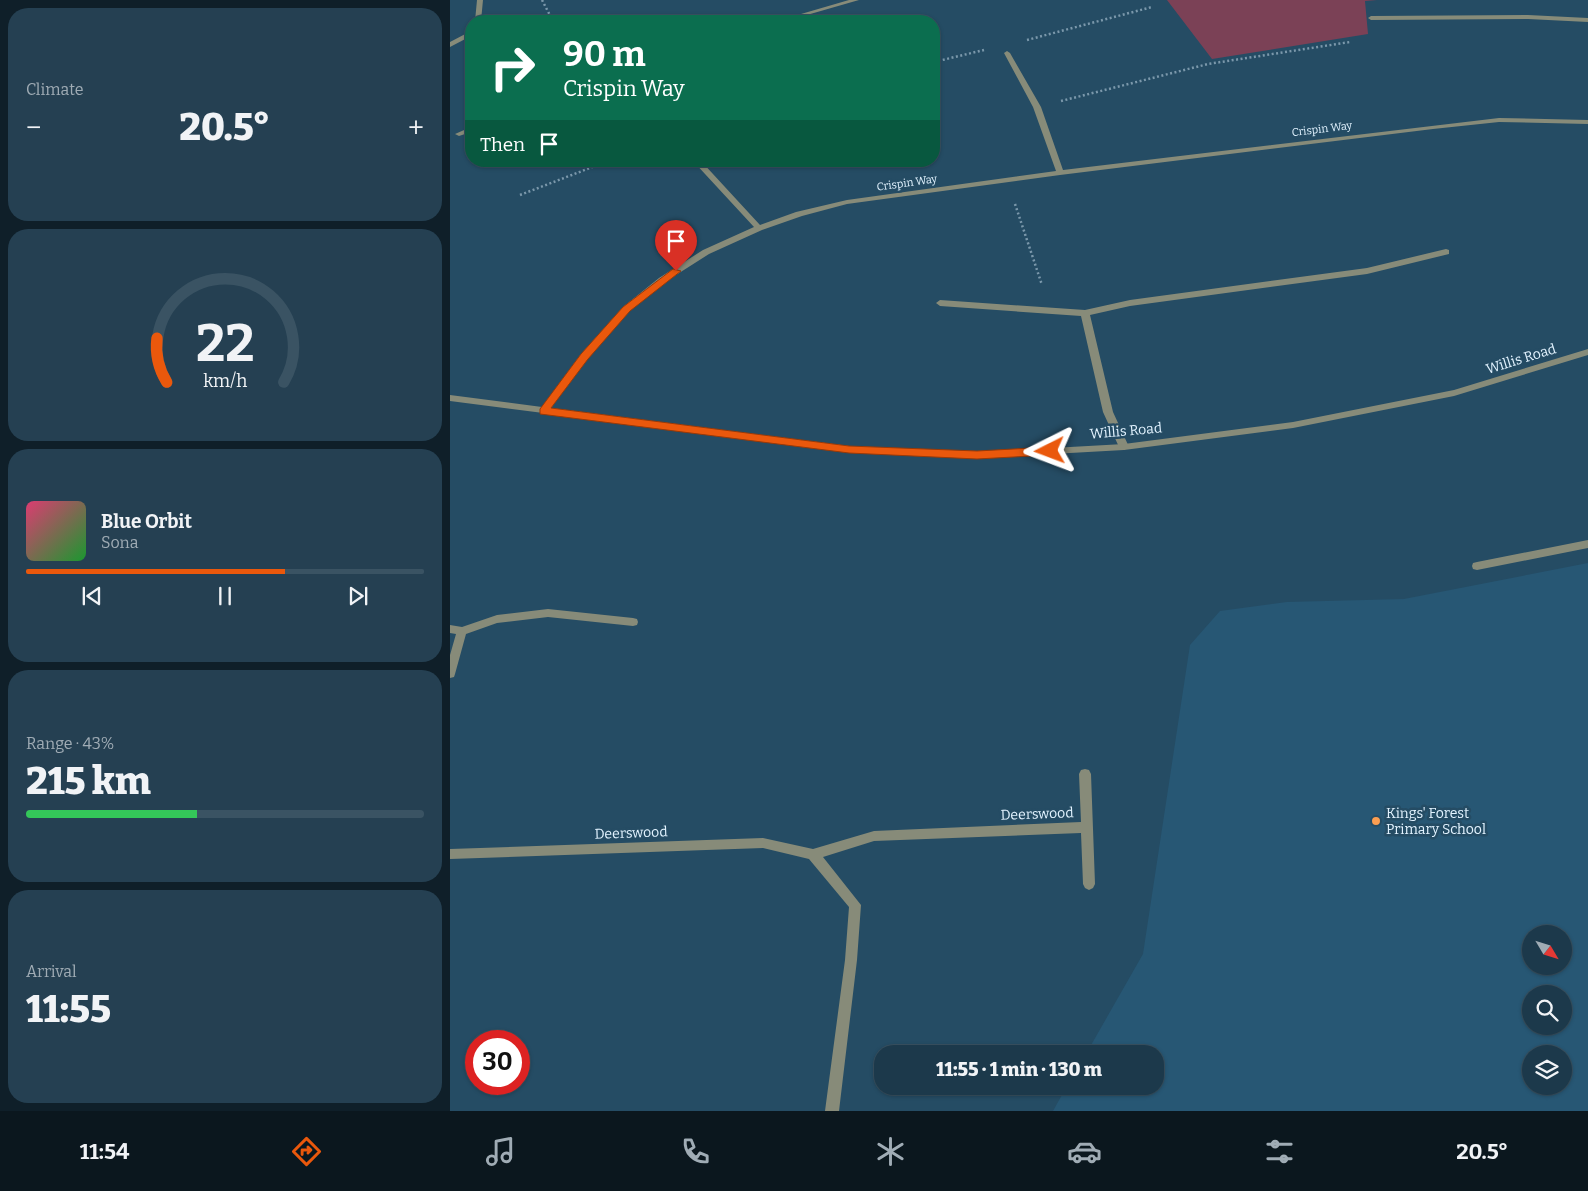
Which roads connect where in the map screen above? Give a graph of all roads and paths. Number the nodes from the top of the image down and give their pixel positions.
1 (480, 0) edge
2 (542, 0) edge
3 (856, 0) edge
4 (1152, 7) dead end
5 (479, 15) edge
6 (550, 15) edge
7 (802, 15) edge
8 (1371, 18) dead end
9 (1588, 20) edge
10 (465, 37) edge
11 (1024, 40) dead end
12 (1350, 42) dead end
13 (450, 46) edge
14 (986, 50) dead end
15 (1007, 53) dead end
16 (940, 61) edge
17 (1037, 107) junction
18 (1588, 122) edge
19 (465, 132) edge
20 (459, 134) dead end
21 (592, 167) edge
22 (702, 167) edge
23 (1060, 172) junction
24 (1007, 181) junction
25 (520, 195) dead end
26 (758, 228) junction
27 (1446, 252) dead end
28 (940, 303) dead end
29 (1050, 310) junction
30 (1085, 313) junction
31 (1588, 352) edge
32 (450, 398) edge
33 (544, 411) junction
34 (1124, 447) junction
35 (1588, 544) edge
36 (1477, 566) dead end
37 (633, 622) dead end
38 (450, 629) edge
39 (462, 631) junction
40 (450, 674) edge
41 (1085, 774) dead end
42 (1086, 827) junction
43 (450, 854) edge
44 (813, 854) junction
45 (1089, 884) dead end
46 (832, 1111) edge

1 - 5 street
2 - 6 path
3 - 7 street
4 - 11 path
8 - 9 street
10 - 13 street
12 - 17 path
14 - 16 path
15 - 17 street
17 - 23 street
18 - 23 street, Crispin Way
19 - 20 street
21 - 25 path
22 - 26 street
23 - 24 street, Crispin Way
24 - 26 street, Crispin Way
24 - 29 path
26 - 33 street, Crispin Way
27 - 30 street
28 - 29 street
29 - 30 street
30 - 34 street
31 - 34 street, Willis Road
32 - 33 street, Willis Road
33 - 34 street, Willis Road
35 - 36 street
37 - 39 street
38 - 39 street
39 - 40 street
41 - 42 street, Deerswood
42 - 44 street, Deerswood
42 - 45 street, Deerswood
43 - 44 street, Deerswood
44 - 46 street

